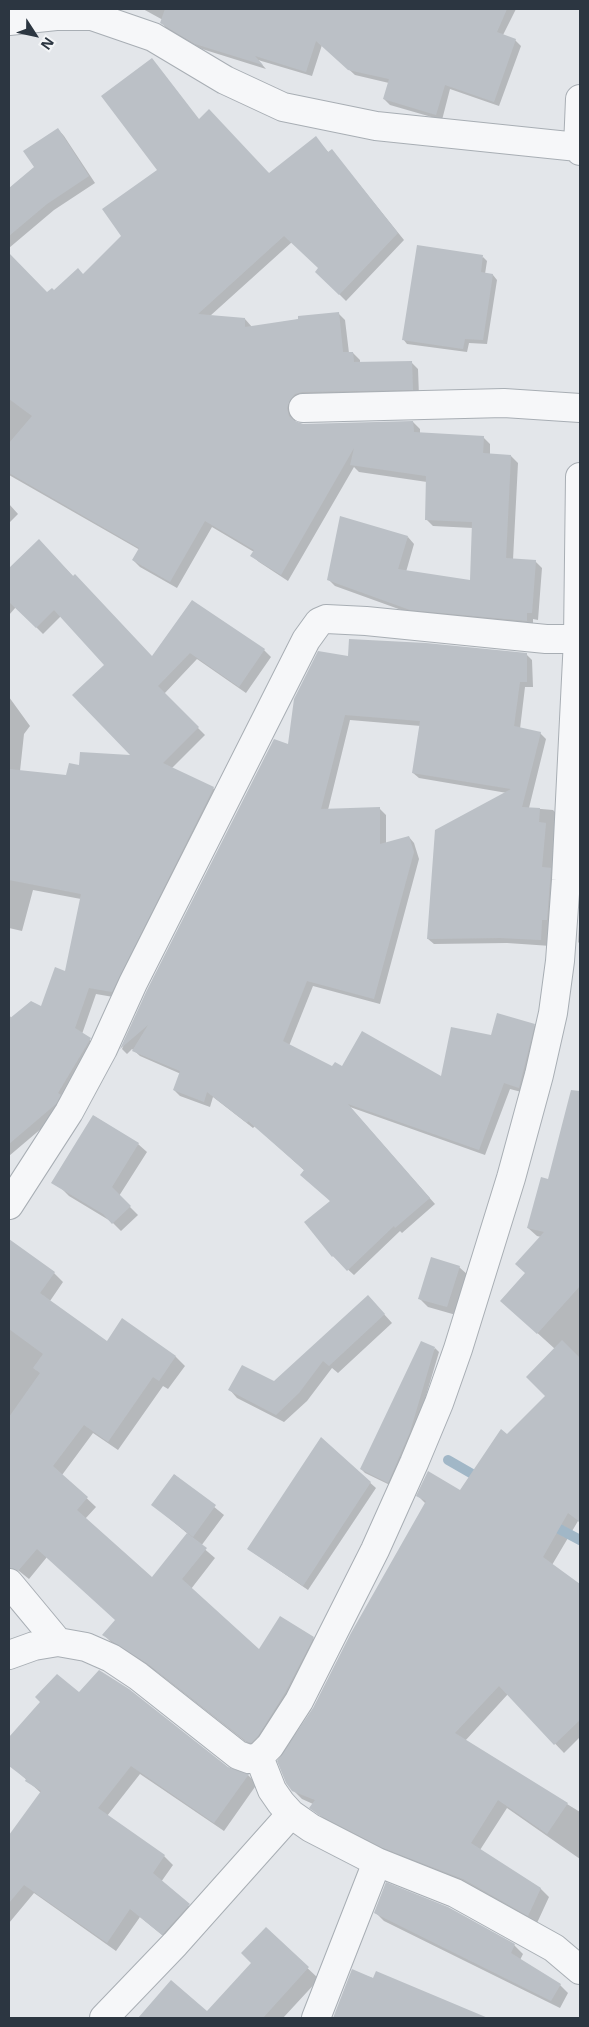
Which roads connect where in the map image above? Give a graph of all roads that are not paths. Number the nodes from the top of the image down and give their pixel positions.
1 (9, 21) edge
2 (580, 99) edge
3 (579, 149) edge
4 (303, 408) dead end
5 (580, 408) edge
6 (580, 477) edge
7 (578, 638) junction
8 (9, 1205) edge
9 (9, 1583) edge
10 (58, 1642) junction
11 (9, 1655) edge
12 (259, 1757) junction
13 (291, 1814) junction
14 (376, 1862) junction
15 (580, 1970) edge
16 (104, 2018) edge
17 (316, 2018) edge

1 - 3 street
2 - 3 street
4 - 5 street
6 - 7 street
7 - 8 street
7 - 12 street
9 - 10 street
10 - 11 street
10 - 12 street
12 - 13 street
13 - 14 street
13 - 16 street
14 - 15 street
14 - 17 street

